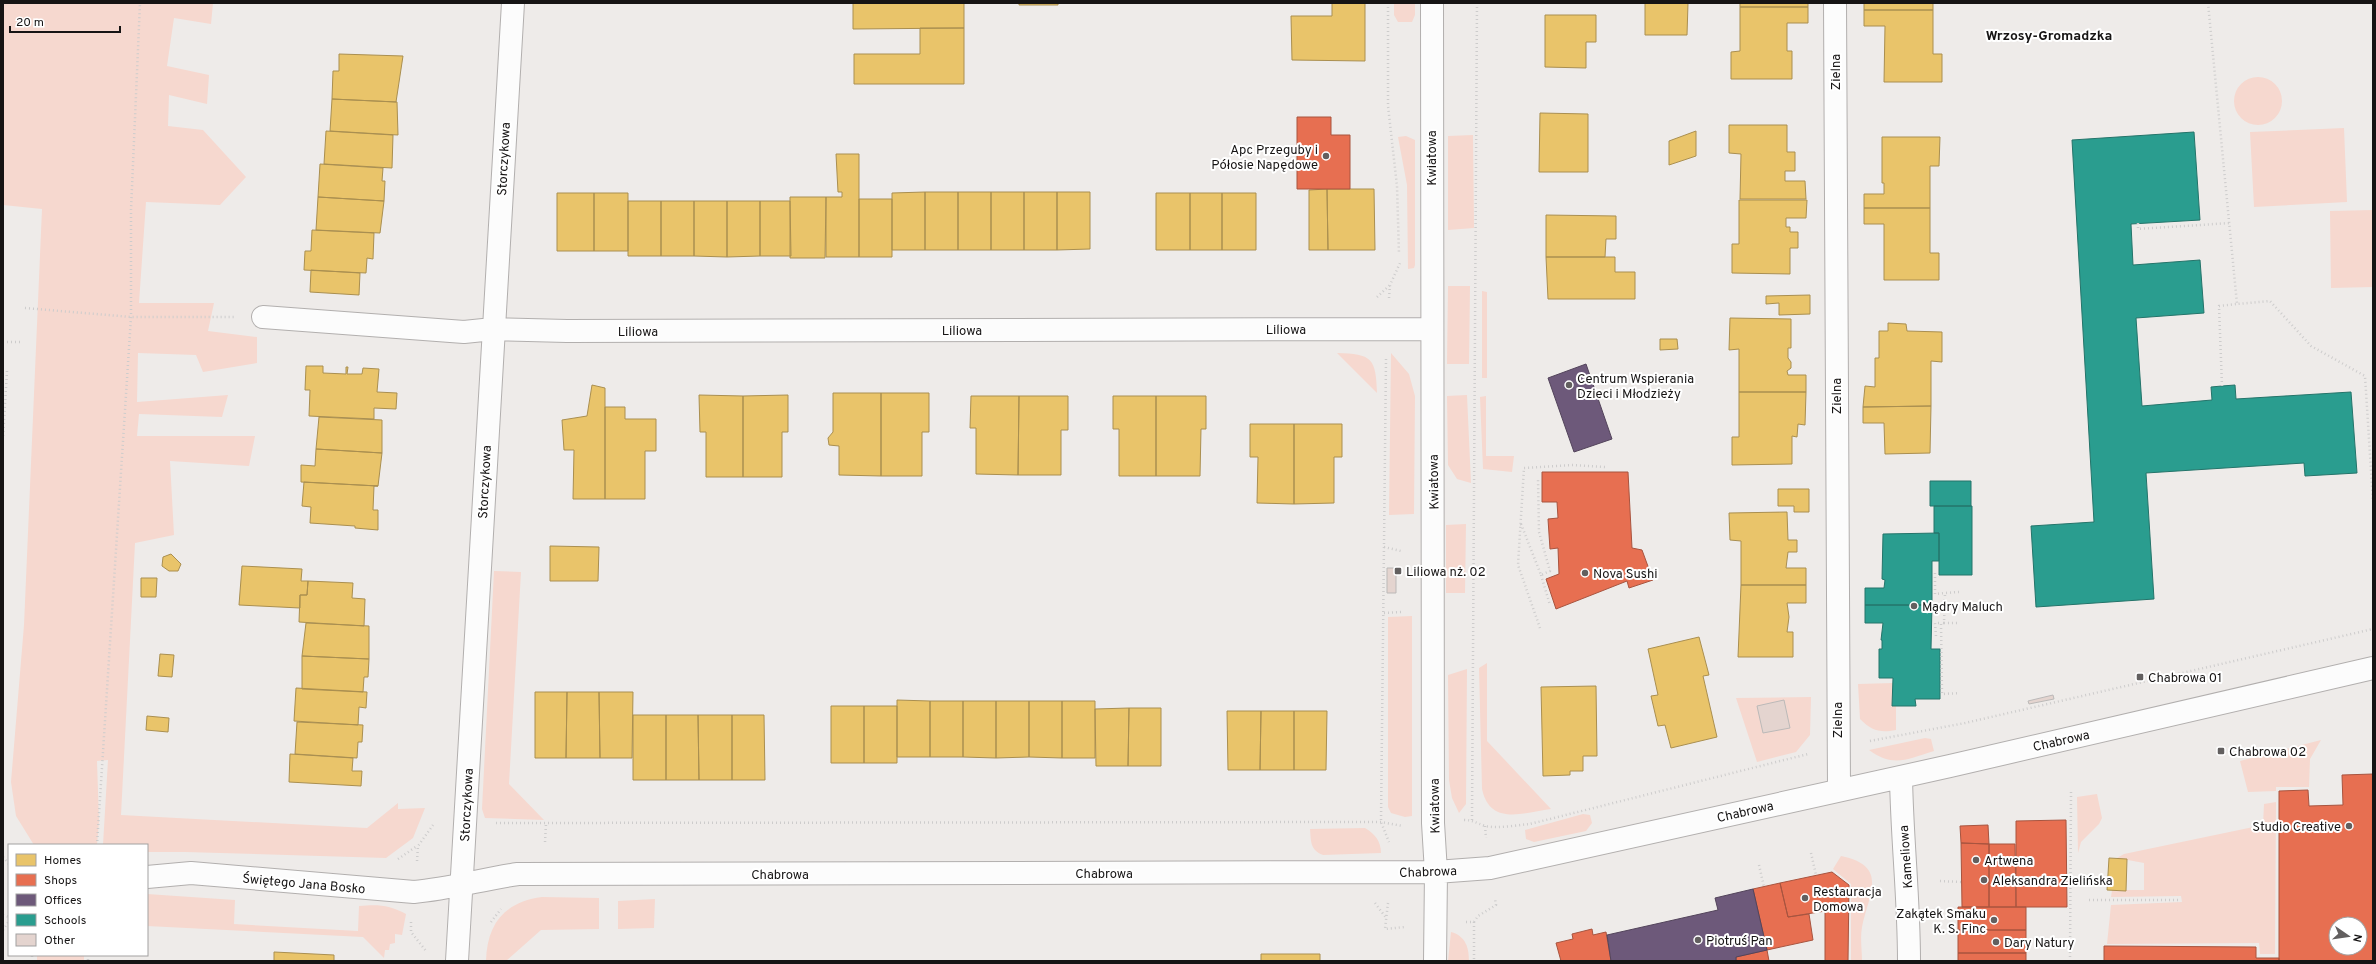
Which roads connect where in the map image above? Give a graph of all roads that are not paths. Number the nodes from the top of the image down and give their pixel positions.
1 (513, 3) edge
2 (1432, 3) edge
3 (1835, 3) edge
4 (263, 317) road end
5 (493, 329) junction
6 (1431, 329) junction
7 (2373, 668) edge
8 (1901, 777) junction
9 (1839, 789) junction
10 (1436, 872) junction
11 (148, 877) edge
12 (461, 886) junction
13 (457, 961) edge
14 (1435, 961) edge
15 (1909, 961) edge

1 - 5 street, Storczykowa
2 - 6 street, Kwiatowa
3 - 9 street, Zielna
4 - 5 street, Liliowa
5 - 6 street, Liliowa
5 - 12 street, Storczykowa
6 - 10 street, Kwiatowa
7 - 8 street, Chabrowa
8 - 9 street, Chabrowa
8 - 15 street, Kameliowa
9 - 10 street, Chabrowa
10 - 12 street, Chabrowa
10 - 14 street, Kwiatowa
11 - 12 street, Świętego Jana Bosko
12 - 13 street, Storczykowa

